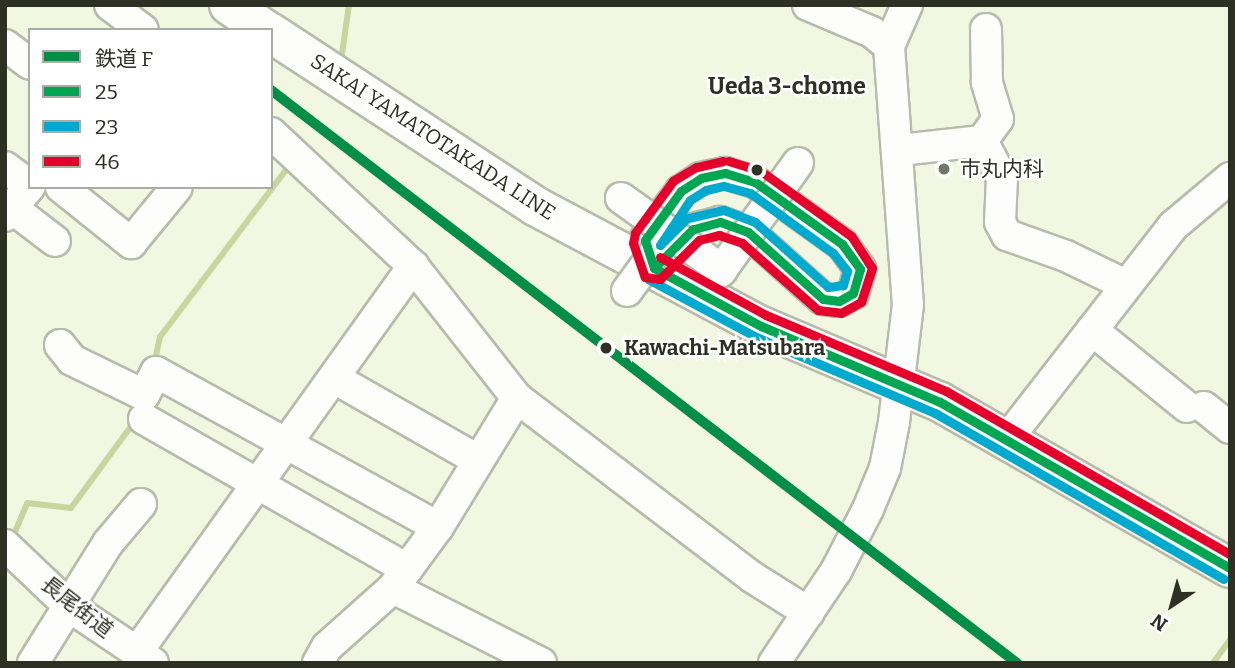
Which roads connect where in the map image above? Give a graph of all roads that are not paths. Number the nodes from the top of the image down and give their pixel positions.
1 (110, 5) edge
2 (229, 5) edge
3 (808, 5) edge
4 (907, 5) edge
5 (140, 28) edge
6 (263, 28) edge
7 (986, 29) dead end
8 (273, 34) edge
9 (5, 45) edge
10 (889, 46) junction
11 (28, 62) edge
12 (273, 135) edge
13 (982, 141) junction
14 (900, 150) junction
15 (798, 163) dead end
16 (5, 167) edge
17 (1230, 178) edge
18 (28, 184) edge
19 (28, 188) edge
20 (64, 189) edge
21 (175, 189) edge
22 (621, 198) dead end
23 (8, 212) edge
24 (670, 232) junction
25 (55, 241) dead end
26 (413, 267) junction
27 (640, 280) junction
28 (1126, 285) junction
29 (1092, 330) junction
30 (60, 345) dead end
31 (334, 378) junction
32 (900, 388) junction
33 (517, 398) junction
34 (1215, 417) edge
35 (144, 419) dead end
36 (1008, 438) junction
37 (288, 443) junction
38 (478, 460) junction
39 (259, 485) junction
40 (141, 504) dead end
41 (438, 527) junction
42 (5, 545) edge
43 (1230, 568) edge
44 (400, 579) junction
45 (70, 607) junction
46 (809, 613) junction
47 (145, 657) edge
48 (33, 663) edge
49 (318, 663) edge
50 (541, 663) edge
51 (774, 663) edge

1 - 5 street
2 - 6 main road
3 - 10 street
4 - 10 street
7 - 13 street
8 - 27 main road, SAKAI YAMATOTAKADA LINE
9 - 11 street
10 - 14 street
12 - 26 street
13 - 14 street
13 - 28 street
14 - 32 street
15 - 24 street, bridge
16 - 18 street
17 - 28 street
19 - 23 street
20 - 21 street
22 - 24 street, bridge
23 - 25 street
24 - 27 street, bridge
26 - 31 street
26 - 33 street
27 - 27 street
27 - 32 main road, SAKAI YAMATOTAKADA LINE
28 - 29 street
29 - 34 street
29 - 36 street
30 - 37 street
31 - 37 street
31 - 38 street
32 - 36 main road, SAKAI YAMATOTAKADA LINE
32 - 46 street
33 - 38 street
33 - 46 street
35 - 39 street
36 - 43 main road, SAKAI YAMATOTAKADA LINE
37 - 39 street
37 - 41 street
38 - 41 street
39 - 44 street
39 - 47 street
40 - 45 street
41 - 44 street
42 - 45 street, 長尾街道
44 - 49 street
44 - 50 street
45 - 47 street, 長尾街道
45 - 48 street
46 - 51 street

